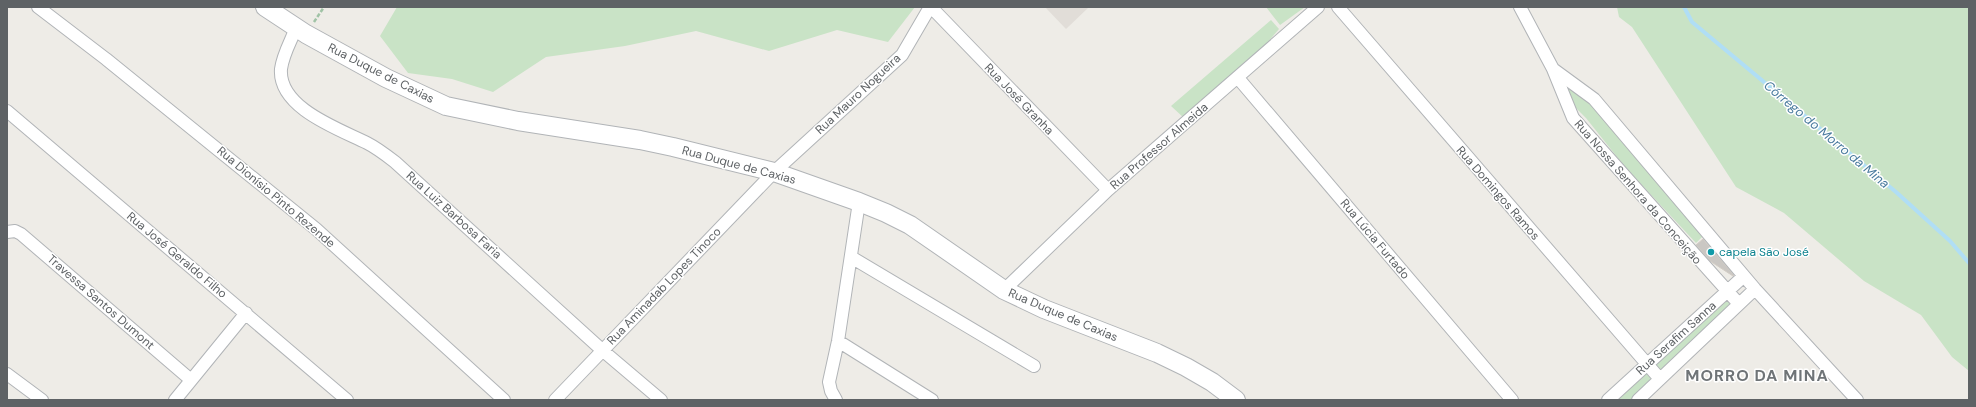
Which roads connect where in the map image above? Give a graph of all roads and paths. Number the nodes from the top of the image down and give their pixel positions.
1 (38, 7) edge
2 (265, 7) edge
3 (930, 7) edge
4 (1318, 7) edge
5 (1338, 7) edge
6 (1520, 7) edge
7 (296, 28) junction
8 (1553, 69) junction
9 (1238, 78) junction
10 (7, 111) edge
11 (774, 172) junction
12 (1108, 190) junction
13 (859, 202) junction
14 (7, 232) edge
15 (851, 257) junction
16 (1744, 276) junction
17 (1755, 289) junction
18 (1004, 290) junction
19 (1727, 291) junction
20 (1739, 304) junction
21 (246, 313) junction
22 (838, 341) junction
23 (602, 350) junction
24 (1648, 365) junction
25 (1034, 366) dead end
26 (7, 374) edge
27 (1660, 379) junction
28 (192, 380) junction
29 (42, 400) edge
30 (175, 400) edge
31 (347, 400) edge
32 (504, 400) edge
33 (554, 400) edge
34 (661, 400) edge
35 (836, 400) edge
36 (932, 400) edge
37 (1236, 400) edge
38 (1512, 400) edge
39 (1608, 400) edge
40 (1638, 400) edge
41 (1857, 400) edge

1 - 32 street, Rua Dionísio Pinto Rezende
2 - 7 street, Rua Duque de Caxias
3 - 11 street, Rua Mauro Nogueira
3 - 12 street, Rua José Granha
4 - 9 street, Rua Professor Almeida
5 - 24 street, Rua Domingos Ramos
6 - 8 street, Rua Nossa Senhora da Conceição
7 - 11 street, Rua Duque de Caxias
7 - 23 street, Rua Luiz Barbosa Faria
8 - 16 street, Rua Nossa Senhora da Conceição
8 - 19 street, Rua Nossa Senhora da Conceição
9 - 12 street, Rua Professor Almeida
9 - 38 street, Rua Lúcia Furtado
10 - 21 street, Rua José Geraldo Filho
11 - 13 street, Rua Duque de Caxias
11 - 23 street, Rua Aminadab Lopes Tinoco
12 - 18 street, Rua Professor Almeida
13 - 15 street
13 - 18 street, Rua Duque de Caxias
14 - 28 street, Travessa Santos Dumont
15 - 22 street
15 - 25 street
16 - 17 street, Rua Nossa Senhora da Conceição
16 - 19 street, Rua Serafim Sanna
17 - 20 street, Rua Serafim Sanna
17 - 41 street, Rua Nossa Senhora da Conceição
18 - 37 street, Rua Duque de Caxias
19 - 20 street, Rua Nossa Senhora da Conceição
19 - 24 street, Rua Serafim Sanna
20 - 27 street, Rua Serafim Sanna
21 - 28 street
21 - 31 street, Rua José Geraldo Filho
22 - 35 street
22 - 36 street
23 - 33 street, Rua Aminadab Lopes Tinoco
23 - 34 street, Rua Luiz Barbosa Faria
24 - 27 street, Rua Domingos Ramos
24 - 39 street, Rua Serafim Sanna
26 - 29 street
27 - 40 street, Rua Serafim Sanna
28 - 30 street

